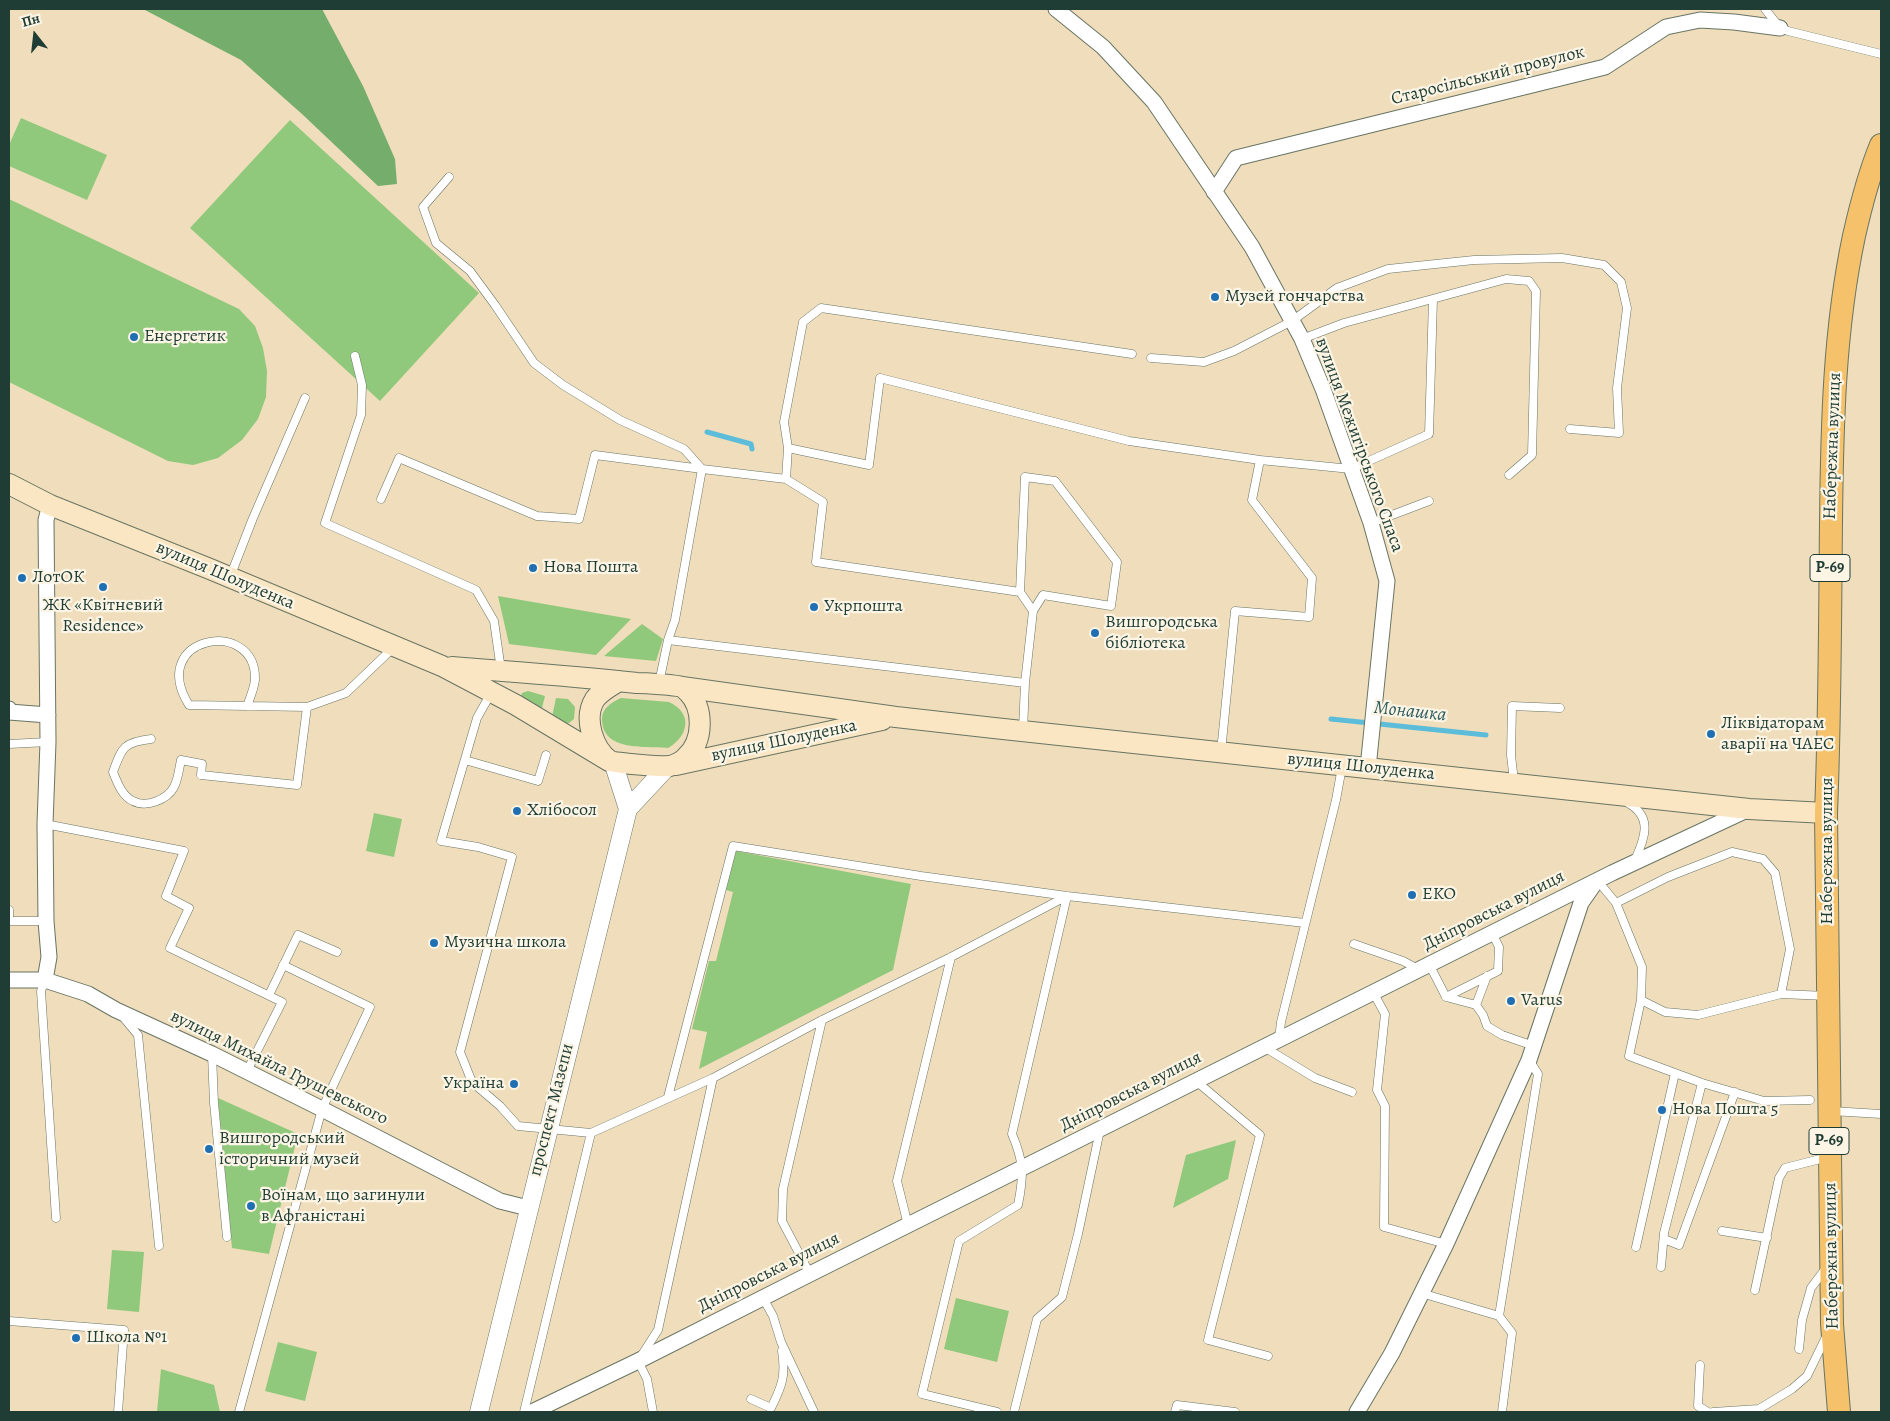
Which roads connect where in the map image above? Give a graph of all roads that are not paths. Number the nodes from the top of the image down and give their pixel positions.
1 (1056, 9) edge
2 (1765, 9) edge
3 (1780, 28) junction
4 (1881, 54) edge
5 (1881, 145) edge
6 (450, 176) dead end
7 (1214, 192) junction
8 (1433, 299) junction
9 (1292, 321) junction
10 (1302, 339) junction
11 (1132, 354) dead end
12 (355, 356) dead end
13 (1151, 358) dead end
14 (305, 398) dead end
15 (1570, 429) dead end
16 (788, 448) junction
17 (1260, 460) junction
18 (1351, 468) junction
19 (702, 469) junction
20 (1509, 475) dead end
21 (786, 479) junction
22 (9, 484) edge
23 (381, 499) dead end
24 (1429, 501) dead end
25 (50, 505) junction
26 (1371, 523) junction
27 (230, 577) junction
28 (1020, 592) junction
29 (1032, 611) junction
30 (668, 640) junction
31 (394, 647) junction
32 (442, 666) junction
33 (501, 671) junction
34 (619, 681) junction
35 (1025, 683) junction
36 (658, 685) junction
37 (682, 687) junction
38 (492, 692) junction
39 (247, 706) junction
40 (306, 707) junction
41 (1560, 708) dead end
42 (9, 711) edge
43 (48, 715) junction
44 (896, 717) junction
45 (1024, 731) junction
46 (151, 739) dead end
47 (48, 742) junction
48 (9, 744) edge
49 (1221, 752) junction
50 (546, 755) dead end
51 (465, 760) junction
52 (611, 761) junction
53 (1342, 765) junction
54 (670, 766) junction
55 (1368, 768) junction
56 (1515, 784) junction
57 (1614, 794) junction
58 (628, 809) junction
59 (1749, 809) junction
60 (1826, 813) junction
61 (45, 824) junction
62 (1634, 862) junction
63 (1597, 880) junction
64 (1066, 896) junction
65 (1616, 903) junction
66 (9, 910) edge
67 (9, 921) edge
68 (46, 921) junction
69 (1305, 923) junction
70 (1492, 933) junction
71 (1354, 944) dead end
72 (337, 952) dead end
73 (950, 957) junction
74 (283, 965) junction
75 (1424, 967) junction
76 (1487, 976) junction
77 (9, 980) edge
78 (45, 980) junction
79 (1374, 992) junction
80 (1781, 994) junction
81 (268, 995) junction
82 (1829, 996) junction
83 (1446, 997) junction
84 (1641, 1000) junction
85 (1476, 1005) junction
86 (116, 1010) junction
87 (822, 1020) junction
88 (1279, 1038) junction
89 (1264, 1047) junction
90 (1532, 1053) junction
91 (212, 1054) junction
92 (247, 1071) junction
93 (1675, 1073) junction
94 (713, 1078) junction
95 (1196, 1081) junction
96 (1702, 1083) junction
97 (1352, 1092) dead end
98 (1735, 1092) junction
99 (668, 1097) junction
100 (1819, 1106) junction
101 (322, 1109) junction
102 (1881, 1114) edge
103 (1100, 1128) junction
104 (547, 1130) junction
105 (590, 1133) junction
106 (1830, 1157) junction
107 (1023, 1167) junction
108 (528, 1208) junction
109 (56, 1218) dead end
110 (908, 1224) junction
111 (1722, 1230) dead end
112 (227, 1237) dead end
113 (1767, 1238) junction
114 (1664, 1240) junction
115 (1446, 1244) junction
116 (159, 1246) dead end
117 (1636, 1247) dead end
118 (1832, 1260) junction
119 (1661, 1267) dead end
120 (810, 1274) junction
121 (1755, 1290) dead end
122 (1420, 1293) junction
123 (763, 1298) junction
124 (1499, 1316) junction
125 (9, 1321) edge
126 (1832, 1324) junction
127 (781, 1342) junction
128 (1799, 1349) dead end
129 (1268, 1356) dead end
130 (638, 1361) junction
131 (1700, 1365) dead end
132 (751, 1398) dead end
133 (553, 1407) edge
134 (1759, 1411) edge
135 (118, 1412) edge
136 (239, 1412) edge
137 (479, 1412) edge
138 (524, 1412) edge
139 (532, 1412) edge
140 (653, 1412) edge
141 (814, 1412) edge
142 (997, 1412) edge
143 (1014, 1412) edge
144 (1175, 1412) edge
145 (1235, 1412) edge
146 (1357, 1412) edge
147 (1502, 1412) edge
148 (1708, 1412) edge
149 (1713, 1412) edge
150 (1839, 1412) edge

1 - 7 street, вулиця Межигірського Спаса
2 - 3 lane
3 - 4 lane
3 - 7 street, Старосільський провулок
5 - 60 main road, Набережна вулиця / Р-69
6 - 19 lane
7 - 9 street, вулиця Межигірського Спаса
8 - 10 lane
8 - 18 lane
8 - 20 lane
9 - 10 street, вулиця Межигірського Спаса
9 - 13 lane
9 - 15 lane
10 - 18 street, вулиця Межигірського Спаса
11 - 16 lane
12 - 33 lane
14 - 27 lane
16 - 17 lane
16 - 21 lane
17 - 18 lane
17 - 49 lane
18 - 26 street, вулиця Межигірського Спаса
19 - 21 lane
19 - 23 lane
19 - 30 lane
21 - 28 lane
22 - 25 main road, вулиця Шолуденка
24 - 26 lane
25 - 27 main road, вулиця Шолуденка
25 - 43 street
26 - 55 street, вулиця Межигірського Спаса
27 - 31 main road, вулиця Шолуденка
28 - 29 lane
28 - 29 lane
29 - 35 lane
30 - 35 lane
30 - 36 lane
31 - 32 main road, вулиця Шолуденка
31 - 40 lane
32 - 33 main road, вулиця Шолуденка
32 - 38 main road, вулиця Шолуденка
33 - 34 main road, вулиця Шолуденка
34 - 36 main road
34 - 52 main road
35 - 45 lane
36 - 37 main road
37 - 44 main road, вулиця Шолуденка
37 - 54 main road
38 - 51 lane
38 - 52 main road, вулиця Шолуденка
39 - 39 lane
39 - 40 lane
40 - 46 lane
41 - 56 lane
42 - 43 street
43 - 47 street
44 - 45 main road, вулиця Шолуденка
44 - 54 main road, вулиця Шолуденка
45 - 49 main road, вулиця Шолуденка
47 - 48 lane
47 - 61 street
49 - 53 main road, вулиця Шолуденка
50 - 51 lane
51 - 104 lane
52 - 54 main road
52 - 58 street
53 - 55 main road, вулиця Шолуденка
53 - 69 lane
54 - 58 street, проспект Мазепи
55 - 56 main road, вулиця Шолуденка
56 - 57 main road, вулиця Шолуденка
57 - 59 main road, вулиця Шолуденка
57 - 62 lane
58 - 104 street, проспект Мазепи
59 - 60 main road, вулиця Шолуденка
59 - 62 street, Дніпровська вулиця
60 - 82 main road, Набережна вулиця / Р-69
61 - 68 street
61 - 81 lane
62 - 63 street, Дніпровська вулиця
63 - 65 lane
63 - 70 street, Дніпровська вулиця
63 - 90 street
64 - 69 lane
64 - 73 lane
64 - 99 lane
64 - 107 lane
65 - 80 lane
65 - 84 lane
66 - 67 lane
67 - 68 lane
68 - 78 street
69 - 88 lane
70 - 75 street, Дніпровська вулиця
70 - 76 lane
71 - 75 lane
72 - 74 lane
73 - 87 lane
73 - 110 lane
74 - 81 lane
74 - 101 lane
75 - 79 street, Дніпровська вулиця
75 - 83 lane
76 - 83 lane
76 - 85 lane
77 - 78 street, вулиця Михайла Грушевського
78 - 86 street, вулиця Михайла Грушевського
78 - 109 lane
79 - 88 street, Дніпровська вулиця
79 - 115 lane
80 - 82 lane
80 - 84 lane
81 - 92 lane
82 - 100 main road, Набережна вулиця / Р-69
83 - 85 lane
84 - 93 lane
85 - 90 lane
86 - 91 street, вулиця Михайла Грушевського
86 - 116 lane
87 - 94 lane
87 - 120 lane
88 - 89 street, Дніпровська вулиця
89 - 95 street, Дніпровська вулиця
89 - 97 lane
90 - 115 street
90 - 124 lane
91 - 92 street, вулиця Михайла Грушевського
91 - 112 lane
92 - 101 street, вулиця Михайла Грушевського
93 - 96 lane
93 - 117 lane
94 - 99 lane
94 - 130 lane
95 - 103 street, Дніпровська вулиця
95 - 129 lane
96 - 98 lane
96 - 114 lane
98 - 100 lane
98 - 114 lane
99 - 105 lane
100 - 102 lane
100 - 106 main road, Набережна вулиця / Р-69
101 - 108 street, вулиця Михайла Грушевського
101 - 136 lane
103 - 107 street, Дніпровська вулиця
103 - 143 lane
104 - 105 lane
104 - 108 street, проспект Мазепи
105 - 138 lane
106 - 113 lane
106 - 118 main road, Набережна вулиця / Р-69
107 - 110 street, Дніпровська вулиця
107 - 142 lane
108 - 137 street, проспект Мазепи
110 - 120 street, Дніпровська вулиця
111 - 113 lane
113 - 121 lane
114 - 119 lane
115 - 122 street
118 - 126 main road, Набережна вулиця / Р-69
118 - 128 lane
120 - 123 street, Дніпровська вулиця
122 - 124 lane
122 - 146 street
123 - 127 lane
123 - 130 street, Дніпровська вулиця
124 - 147 lane
125 - 135 lane
126 - 134 lane
126 - 150 main road, Набережна вулиця / Р-69
127 - 132 lane
127 - 141 lane
130 - 133 street, Дніпровська вулиця
130 - 140 lane
131 - 148 lane
133 - 139 street, Дніпровська вулиця
134 - 149 lane
144 - 145 lane

